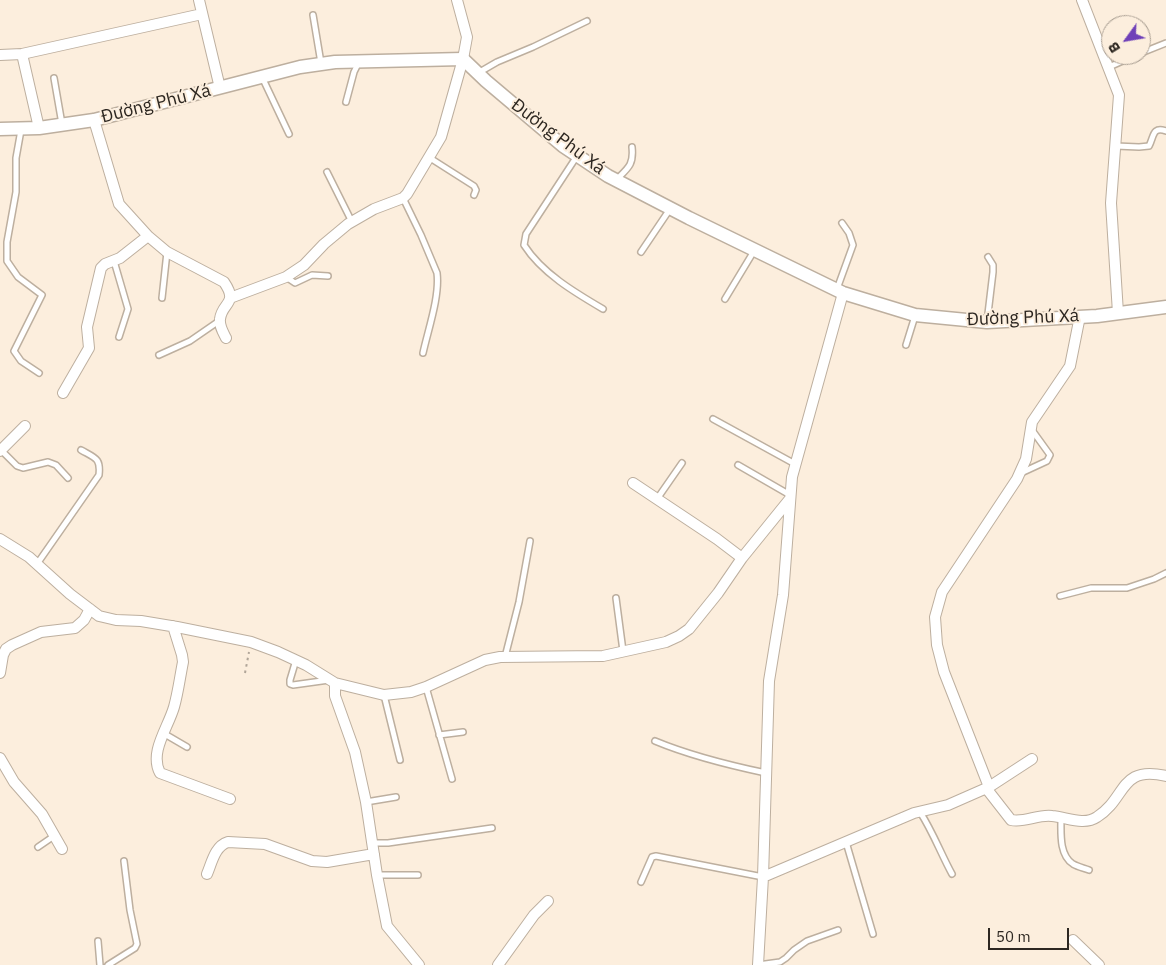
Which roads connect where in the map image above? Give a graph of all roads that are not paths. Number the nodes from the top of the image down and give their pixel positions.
1 (199, 0) edge
2 (457, 0) edge
3 (1082, 0) edge
4 (202, 14) junction
5 (313, 15) dead end
6 (587, 21) dead end
7 (1166, 43) edge
8 (1151, 49) edge
9 (22, 54) junction
10 (0, 55) edge
11 (463, 59) junction
12 (359, 61) junction
13 (322, 64) junction
14 (1114, 65) edge
15 (1109, 67) junction
16 (478, 73) junction
17 (262, 77) junction
18 (54, 78) dead end
19 (220, 88) junction
20 (346, 102) dead end
21 (94, 120) junction
22 (62, 124) junction
23 (39, 128) junction
24 (0, 129) edge
25 (21, 130) junction
26 (1166, 131) edge
27 (289, 134) dead end
28 (1116, 146) junction
29 (632, 147) dead end
30 (577, 155) junction
31 (430, 158) junction
32 (327, 172) dead end
33 (616, 180) junction
34 (474, 195) dead end
35 (403, 198) junction
36 (670, 208) junction
37 (352, 222) junction
38 (842, 223) dead end
39 (148, 236) junction
40 (755, 248) junction
41 (167, 252) junction
42 (640, 252) dead end
43 (7, 256) junction
44 (988, 257) dead end
45 (0, 260) edge
46 (114, 262) junction
47 (328, 276) dead end
48 (286, 277) junction
49 (840, 291) junction
50 (162, 298) dead end
51 (230, 298) junction
52 (725, 299) dead end
53 (1166, 307) edge
54 (603, 309) dead end
55 (1118, 314) junction
56 (915, 315) junction
57 (1080, 316) junction
58 (220, 321) junction
59 (987, 322) junction
60 (119, 337) dead end
61 (226, 338) dead end
62 (906, 345) dead end
63 (422, 353) dead end
64 (159, 355) dead end
65 (39, 373) dead end
66 (63, 393) dead end
67 (713, 419) dead end
68 (25, 426) dead end
69 (1031, 429) junction
70 (82, 450) dead end
71 (0, 451) edge
72 (682, 464) dead end
73 (796, 464) junction
74 (738, 465) dead end
75 (1020, 473) junction
76 (68, 478) dead end
77 (633, 483) dead end
78 (789, 498) junction
79 (656, 499) junction
80 (0, 539) edge
81 (530, 541) dead end
82 (742, 558) junction
83 (37, 564) junction
84 (1166, 573) edge
85 (1060, 596) dead end
86 (616, 598) dead end
87 (90, 609) junction
88 (173, 626) junction
89 (624, 652) junction
90 (504, 657) junction
91 (296, 660) junction
92 (0, 673) edge
93 (332, 681) junction
94 (426, 687) junction
95 (384, 695) junction
96 (463, 732) dead end
97 (162, 733) junction
98 (439, 735) junction
99 (655, 741) dead end
100 (187, 747) dead end
101 (0, 758) edge
102 (1032, 759) dead end
103 (400, 760) dead end
104 (766, 773) junction
105 (1166, 776) edge
106 (452, 779) dead end
107 (988, 787) junction
108 (396, 798) dead end
109 (230, 799) dead end
110 (366, 802) junction
111 (920, 812) junction
112 (1061, 818) junction
113 (492, 828) dead end
114 (54, 836) junction
115 (846, 842) junction
116 (38, 847) dead end
117 (62, 849) dead end
118 (374, 849) junction
119 (124, 862) dead end
120 (1089, 870) dead end
121 (207, 874) dead end
122 (952, 874) dead end
123 (377, 875) junction
124 (418, 875) dead end
125 (763, 877) junction
126 (641, 882) dead end
127 (548, 901) dead end
128 (838, 930) dead end
129 (873, 934) dead end
130 (1073, 940) dead end
131 (98, 941) dead end
132 (100, 965) edge
133 (108, 965) edge
134 (419, 965) edge
135 (498, 965) edge
136 (758, 965) edge
137 (1099, 965) edge

1 - 4 street
2 - 11 street
3 - 15 street
4 - 9 street
4 - 19 street
5 - 13 lane
6 - 16 lane
7 - 8 lane
9 - 10 street
9 - 23 street
11 - 12 street, Đường Phú Xá
11 - 16 street, Đường Phú Xá
11 - 31 street
12 - 13 street, Đường Phú Xá
12 - 20 lane
13 - 17 street, Đường Phú Xá
14 - 15 lane
15 - 28 street
16 - 30 street, Đường Phú Xá
17 - 19 street, Đường Phú Xá
17 - 27 lane
18 - 22 lane
19 - 21 street, Đường Phú Xá
21 - 22 street, Đường Phú Xá
21 - 39 street
22 - 23 street, Đường Phú Xá
23 - 25 street, Đường Phú Xá
24 - 25 street, Đường Phú Xá
25 - 43 lane
26 - 28 lane
28 - 55 street
29 - 33 lane
30 - 33 street, Đường Phú Xá
30 - 54 lane
31 - 34 lane
31 - 35 street
32 - 37 lane
33 - 36 street, Đường Phú Xá
35 - 37 street
35 - 63 lane
36 - 40 street, Đường Phú Xá
36 - 42 lane
37 - 48 street
38 - 49 lane
39 - 41 street
39 - 46 street
40 - 49 street, Đường Phú Xá
40 - 52 lane
41 - 50 lane
41 - 51 street
43 - 45 lane
43 - 65 lane
44 - 59 lane
46 - 60 lane
46 - 66 street
47 - 48 lane
48 - 51 street
49 - 56 street, Đường Phú Xá
49 - 73 street
51 - 58 street
53 - 55 street, Đường Phú Xá
55 - 57 street, Đường Phú Xá
56 - 59 street, Đường Phú Xá
56 - 62 lane
57 - 59 street, Đường Phú Xá
57 - 69 street
58 - 61 street
58 - 64 lane
67 - 73 lane
68 - 71 street
69 - 75 street
69 - 75 lane
70 - 83 lane
71 - 76 lane
72 - 79 lane
73 - 78 street
74 - 78 lane
75 - 107 street
77 - 79 street
78 - 82 street
78 - 104 street
79 - 82 street
80 - 83 street
81 - 90 lane
82 - 89 street
83 - 87 street
84 - 85 lane
86 - 89 lane
87 - 88 street
87 - 92 street
88 - 91 street
88 - 97 street
89 - 90 street
90 - 94 street
91 - 93 street
91 - 93 lane
93 - 95 street
93 - 110 street
94 - 95 street
94 - 98 lane
95 - 103 lane
96 - 98 lane
97 - 100 lane
97 - 109 street
98 - 106 lane
99 - 104 lane
101 - 114 street
102 - 107 street
104 - 125 street
105 - 112 street
107 - 111 street
107 - 112 street
108 - 110 lane
110 - 118 street
111 - 115 street
111 - 122 lane
112 - 120 lane
113 - 118 lane
114 - 116 lane
114 - 117 street
115 - 125 street
115 - 129 lane
118 - 121 street
118 - 123 street
119 - 133 lane
123 - 124 lane
123 - 134 street
125 - 126 lane
125 - 136 street
127 - 135 street
128 - 136 lane
130 - 137 street
131 - 132 lane

